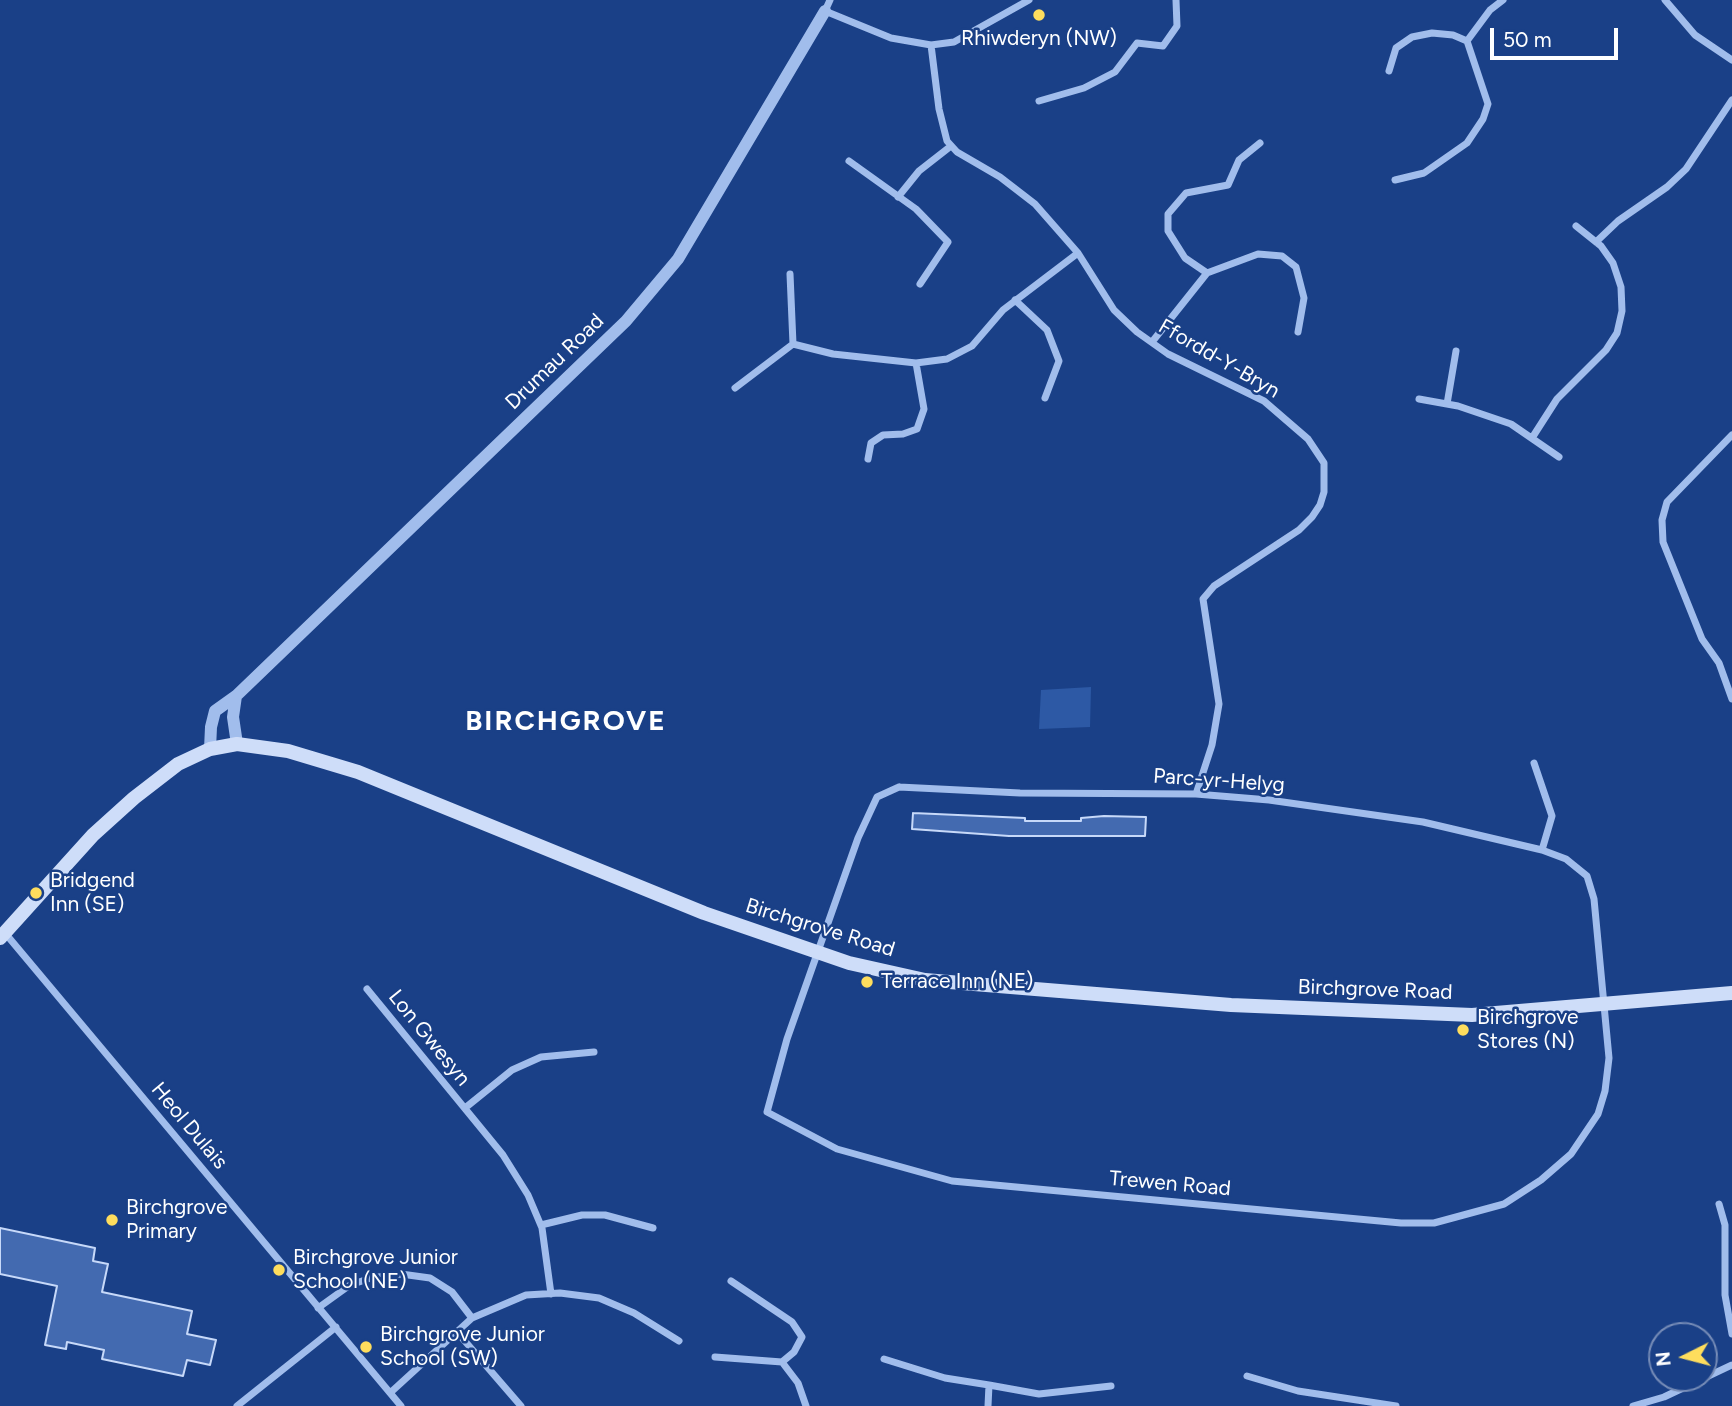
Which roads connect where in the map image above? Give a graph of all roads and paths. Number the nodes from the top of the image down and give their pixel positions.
1 (1029, 0) edge
2 (1175, 0) edge
3 (1503, 0) edge
4 (1665, 0) edge
5 (828, 5) edge
6 (1466, 41) junction
7 (931, 45) junction
8 (1732, 60) edge
9 (1389, 71) dead end
10 (1039, 100) dead end
11 (1732, 100) edge
12 (1260, 143) dead end
13 (951, 146) junction
14 (849, 161) dead end
15 (1395, 180) dead end
16 (898, 198) junction
17 (1576, 226) dead end
18 (1596, 242) junction
19 (1078, 253) junction
20 (1207, 273) junction
21 (790, 274) dead end
22 (920, 284) dead end
23 (1015, 300) junction
24 (1298, 332) dead end
25 (1152, 342) junction
26 (793, 344) junction
27 (1456, 351) dead end
28 (916, 363) junction
29 (735, 388) dead end
30 (1045, 398) dead end
31 (1419, 399) dead end
32 (1447, 404) junction
33 (1732, 435) edge
34 (1532, 438) junction
35 (1559, 457) dead end
36 (868, 459) dead end
37 (236, 696) junction
38 (1732, 699) edge
39 (237, 744) junction
40 (210, 749) junction
41 (1534, 763) dead end
42 (1196, 794) junction
43 (1542, 850) junction
44 (2, 935) edge
45 (819, 952) junction
46 (367, 989) dead end
47 (1732, 993) edge
48 (1606, 1003) junction
49 (594, 1052) dead end
50 (464, 1108) junction
51 (1719, 1204) dead end
52 (1728, 1224) edge
53 (541, 1225) junction
54 (653, 1228) dead end
55 (731, 1280) dead end
56 (551, 1294) junction
57 (318, 1308) junction
58 (472, 1318) junction
59 (336, 1327) junction
60 (457, 1332) junction
61 (1732, 1334) edge
62 (679, 1341) dead end
63 (715, 1357) dead end
64 (884, 1359) dead end
65 (782, 1362) junction
66 (1732, 1365) edge
67 (1247, 1376) dead end
68 (989, 1385) junction
69 (1111, 1386) dead end
70 (390, 1393) junction
71 (1664, 1397) junction
72 (237, 1406) edge
73 (401, 1406) edge
74 (521, 1406) edge
75 (806, 1406) edge
76 (988, 1406) edge
77 (1396, 1406) edge
78 (1633, 1406) edge
79 (1665, 1406) edge

1 - 7 street
2 - 10 street
3 - 6 street
4 - 8 street
5 - 7 street
5 - 37 street, Drumau Road
6 - 9 street
6 - 15 street
7 - 13 street
11 - 18 street
12 - 20 street
13 - 16 street
13 - 19 street, Ffordd-Y-Bryn
14 - 16 street
16 - 22 street
17 - 18 street
18 - 34 street
19 - 23 street
19 - 25 street, Ffordd-Y-Bryn
20 - 24 street
20 - 25 street
21 - 26 street
23 - 28 street
23 - 30 street
25 - 42 street, Ffordd-Y-Bryn
26 - 28 street
26 - 29 street
27 - 32 street
28 - 36 street
31 - 32 street
32 - 34 street
33 - 38 street
34 - 35 street
37 - 39 street
37 - 40 street, Drumau Road
39 - 40 main road, Birchgrove Road
39 - 45 main road, Birchgrove Road
40 - 44 main road, Birchgrove Road
41 - 43 street
42 - 43 street, Parc-yr-Helyg
42 - 45 street, Parc-yr-Helyg
43 - 48 street, Parc-yr-Helyg
44 - 57 street, Heol Dulais
45 - 48 main road, Birchgrove Road
45 - 48 street, Trewen Road
46 - 50 street, Lon Gwesyn
47 - 48 main road, Birchgrove Road
49 - 50 street, Lon Gwesyn
50 - 53 street, Lon Gwesyn
51 - 52 street
52 - 61 street
53 - 54 street
53 - 56 street, Lon Gwesyn
55 - 65 street
56 - 58 street
56 - 62 street
57 - 58 street
57 - 59 street, Heol Dulais
58 - 60 street
59 - 70 street, Heol Dulais
59 - 72 street
60 - 70 street
60 - 74 street
63 - 65 street
64 - 68 street
65 - 75 street
66 - 71 street
67 - 77 street
68 - 69 street
68 - 76 street
70 - 73 street, Heol Dulais
71 - 78 street
71 - 79 street

